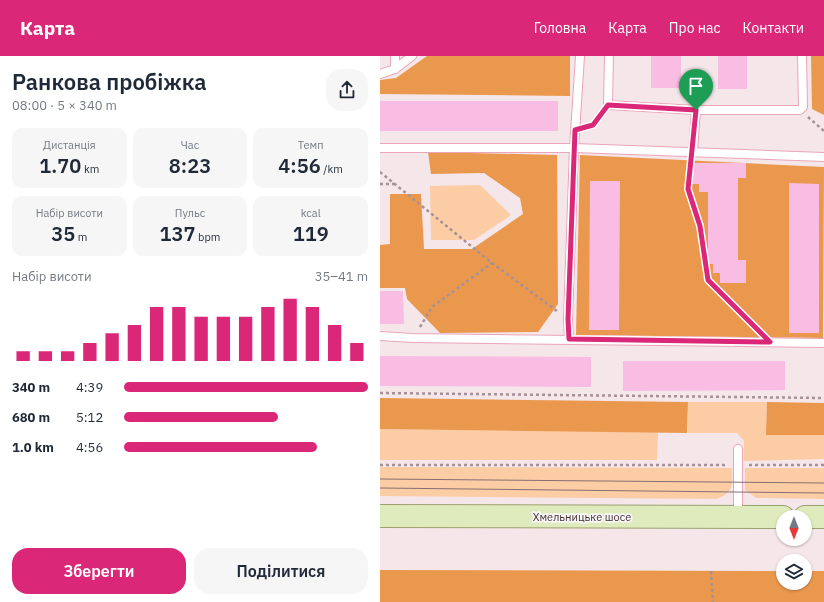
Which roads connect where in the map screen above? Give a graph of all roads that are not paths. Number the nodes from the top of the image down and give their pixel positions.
1 (395, 56) edge
2 (412, 56) edge
3 (580, 56) edge
4 (609, 56) edge
5 (802, 56) edge
6 (395, 69) junction
7 (380, 74) edge
8 (696, 110) junction
9 (380, 148) edge
10 (574, 148) junction
11 (693, 152) junction
12 (824, 157) edge
13 (380, 336) edge
14 (569, 339) junction
15 (824, 343) edge
16 (738, 449) dead end
17 (380, 516) edge
18 (776, 517) edge
19 (812, 517) edge
20 (824, 517) edge
21 (738, 518) junction

1 - 6 lane
2 - 6 lane
3 - 10 lane
4 - 8 lane
5 - 8 lane
6 - 7 lane
8 - 11 lane
9 - 10 lane
10 - 11 lane
10 - 14 lane
11 - 12 lane
13 - 14 lane
14 - 15 lane
16 - 21 lane
17 - 21 main road, Хмельницьке шосе
18 - 21 main road, Хмельницьке шосе
19 - 20 main road

